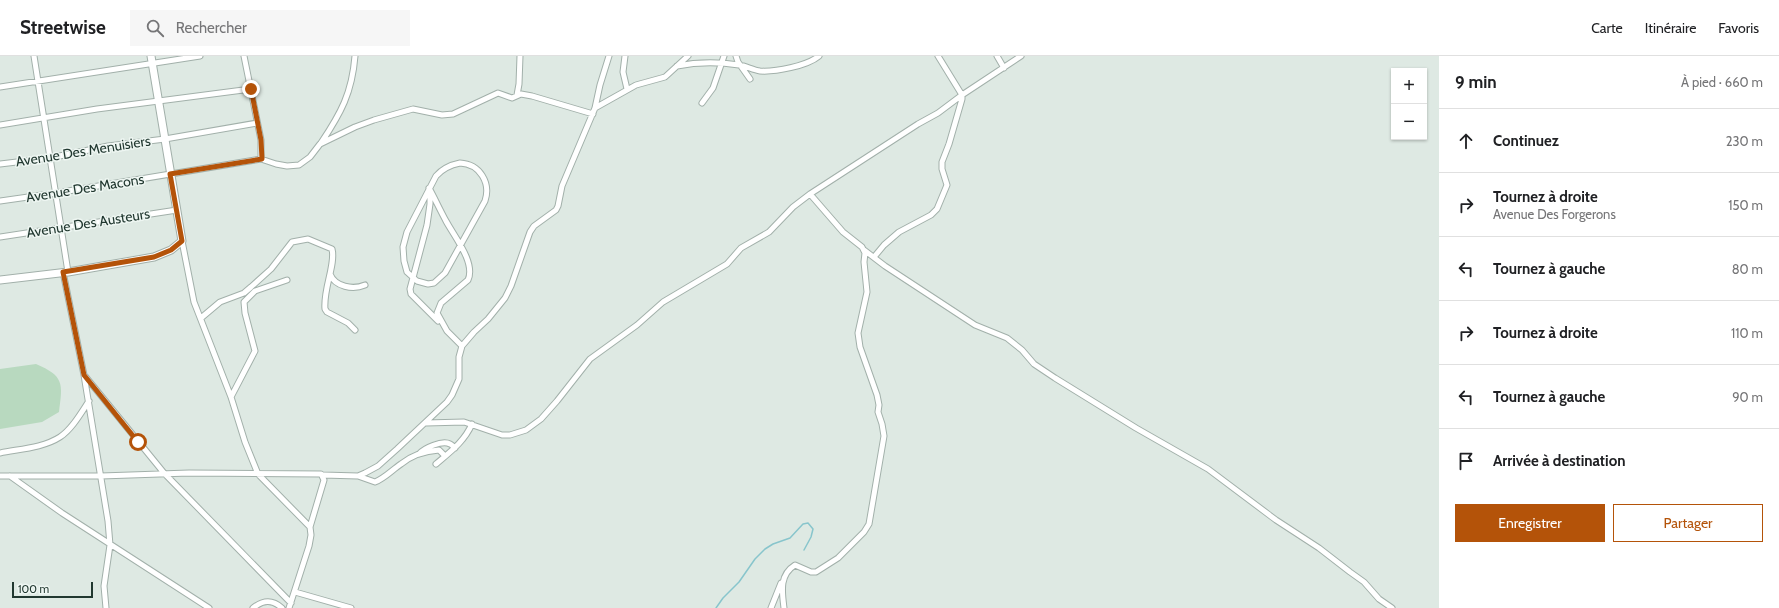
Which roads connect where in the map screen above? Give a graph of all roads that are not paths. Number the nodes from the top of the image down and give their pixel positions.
1 (34, 56) edge
2 (200, 56) edge
3 (244, 56) edge
4 (355, 56) edge
5 (520, 56) edge
6 (609, 56) edge
7 (625, 56) edge
8 (688, 56) edge
9 (724, 56) edge
10 (736, 56) edge
11 (819, 56) edge
12 (938, 56) edge
13 (997, 56) edge
14 (1021, 56) edge
15 (152, 60) edge
16 (721, 63) junction
17 (741, 65) junction
18 (677, 66) junction
19 (1004, 68) junction
20 (750, 79) dead end
21 (38, 81) junction
22 (0, 87) edge
23 (251, 89) junction
24 (627, 89) junction
25 (517, 95) junction
26 (962, 95) junction
27 (158, 101) junction
28 (702, 103) dead end
29 (594, 111) junction
30 (43, 119) junction
31 (257, 123) junction
32 (0, 125) edge
33 (165, 139) junction
34 (320, 144) junction
35 (50, 158) junction
36 (262, 159) junction
37 (0, 164) edge
38 (170, 174) junction
39 (429, 188) junction
40 (56, 193) junction
41 (810, 194) junction
42 (0, 200) edge
43 (177, 210) junction
44 (61, 228) junction
45 (0, 237) edge
46 (182, 241) junction
47 (461, 245) junction
48 (864, 250) junction
49 (874, 257) junction
50 (66, 272) junction
51 (330, 274) junction
52 (414, 279) junction
53 (0, 280) edge
54 (287, 280) dead end
55 (365, 285) dead end
56 (201, 318) junction
57 (442, 325) junction
58 (355, 330) dead end
59 (462, 346) junction
60 (84, 375) junction
61 (231, 396) junction
62 (89, 401) junction
63 (426, 423) junction
64 (472, 424) junction
65 (455, 448) junction
66 (0, 453) edge
67 (418, 454) junction
68 (445, 456) junction
69 (436, 464) dead end
70 (164, 473) junction
71 (258, 474) junction
72 (323, 475) junction
73 (0, 476) edge
74 (10, 476) junction
75 (101, 476) junction
76 (358, 476) junction
77 (310, 527) junction
78 (110, 544) junction
79 (782, 580) junction
80 (295, 592) junction
81 (290, 605) edge
82 (106, 608) edge
83 (209, 608) edge
84 (253, 608) edge
85 (282, 608) edge
86 (351, 608) edge
87 (771, 608) edge
88 (784, 608) edge
89 (1392, 608) edge

1 - 21 street
2 - 15 street
3 - 23 street
4 - 34 street
5 - 25 street
6 - 29 street
7 - 24 street
8 - 18 street
9 - 16 street
10 - 17 street
11 - 17 street
12 - 26 street
13 - 19 street
14 - 19 street
15 - 21 street
15 - 27 street
16 - 17 street
16 - 18 street
16 - 28 street
17 - 20 street
18 - 24 street
19 - 26 street
21 - 22 street
21 - 30 street
23 - 27 street
23 - 31 street
24 - 29 street
25 - 29 street
25 - 34 street
26 - 41 street
26 - 49 street
27 - 30 street
27 - 33 street
29 - 59 street
30 - 32 street
30 - 35 street
31 - 33 street, Avenue Des Menuisiers
31 - 36 street
33 - 35 street, Avenue Des Menuisiers
33 - 38 street
34 - 36 street
35 - 37 street, Avenue Des Menuisiers
35 - 40 street
36 - 38 street, Avenue Des Macons
38 - 40 street, Avenue Des Macons
38 - 43 street
39 - 47 street
39 - 47 street
39 - 52 street
39 - 52 street
40 - 42 street, Avenue Des Macons
40 - 44 street
41 - 48 street
41 - 64 street
43 - 44 street, Avenue Des Austeurs
43 - 46 street
44 - 45 street, Avenue Des Austeurs
44 - 50 street
46 - 50 street
46 - 56 street
47 - 52 street
47 - 57 street
48 - 49 street
48 - 79 street
49 - 89 street
50 - 53 street
50 - 60 street
51 - 55 street
51 - 56 street
51 - 58 street
52 - 57 street
54 - 61 street
56 - 61 street
57 - 59 street
59 - 63 street
60 - 62 street
60 - 70 street
61 - 71 street
62 - 66 street
62 - 75 street
63 - 64 street
63 - 76 street
64 - 65 street
65 - 67 street
65 - 68 street
67 - 68 street
67 - 76 street
68 - 69 street
70 - 71 street
70 - 75 street
70 - 81 street
71 - 72 street
71 - 77 street
72 - 76 street
72 - 77 street
73 - 74 street
74 - 75 street
74 - 78 street
75 - 78 street
77 - 80 street
78 - 82 street
78 - 83 street
79 - 87 street
79 - 88 street
80 - 81 street
80 - 86 street
84 - 85 street

